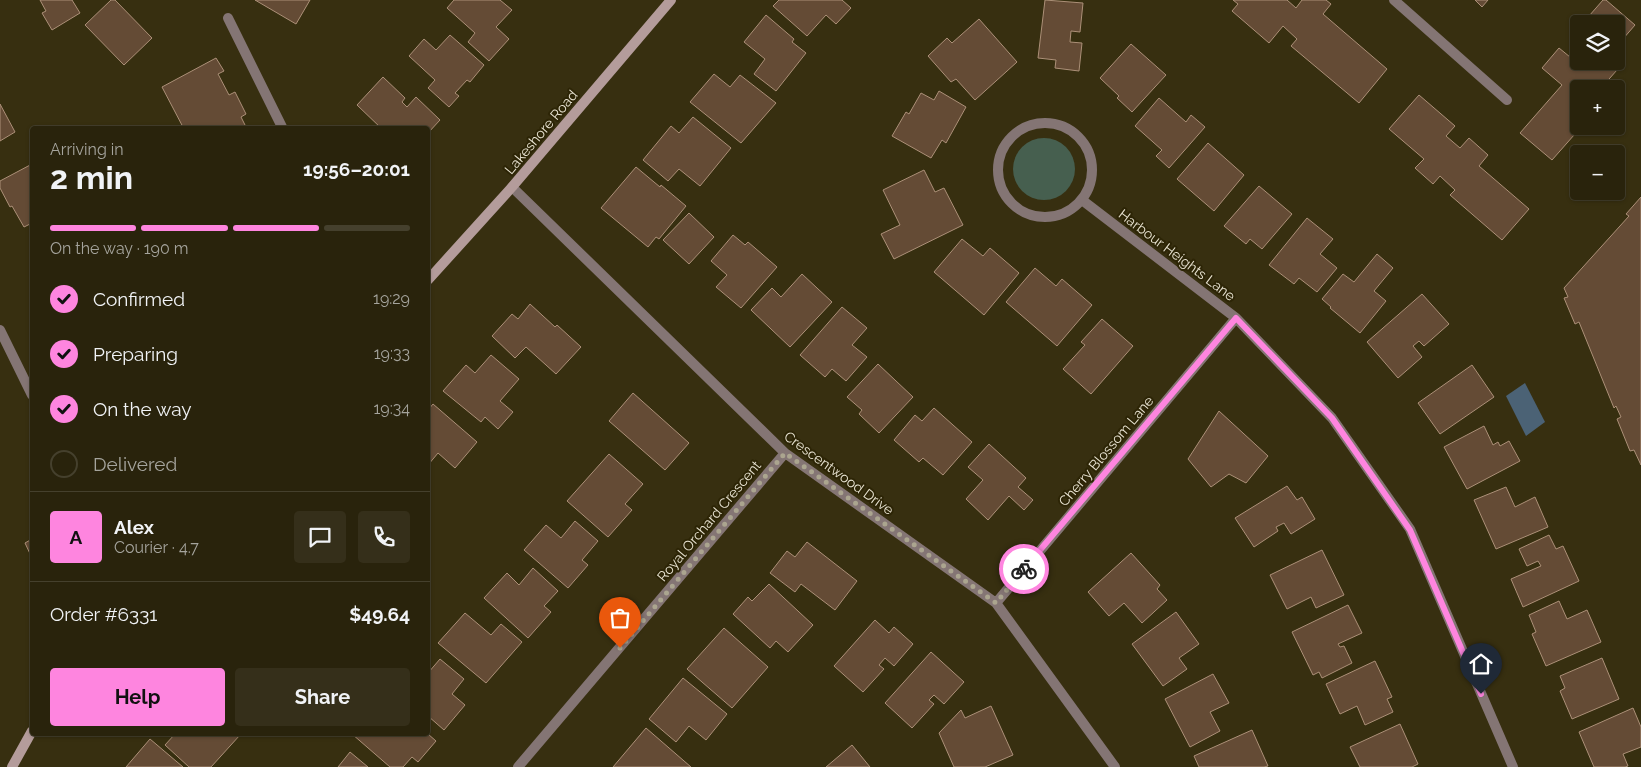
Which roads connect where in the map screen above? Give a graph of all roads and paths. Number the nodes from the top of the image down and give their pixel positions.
1 (671, 0) edge
2 (1394, 0) edge
3 (228, 18) dead end
4 (1507, 100) dead end
5 (281, 126) edge
6 (512, 187) junction
7 (1082, 200) junction
8 (430, 278) edge
9 (1236, 318) junction
10 (0, 330) edge
11 (30, 390) edge
12 (785, 453) junction
13 (996, 603) junction
14 (30, 735) edge
15 (12, 767) edge
16 (518, 767) edge
17 (1114, 767) edge
18 (1513, 767) edge

1 - 6 main road, Lakeshore Road
2 - 4 street
3 - 5 street
6 - 8 main road, Lakeshore Road
6 - 12 street, Crescentwood Drive
7 - 7 street
7 - 9 street, Harbour Heights Lane
9 - 13 street, Cherry Blossom Lane
9 - 18 street, Harbour Heights Lane
10 - 11 street
12 - 13 street, Crescentwood Drive
12 - 16 street, Royal Orchard Crescent
13 - 17 street, Crescentwood Drive
14 - 15 main road

